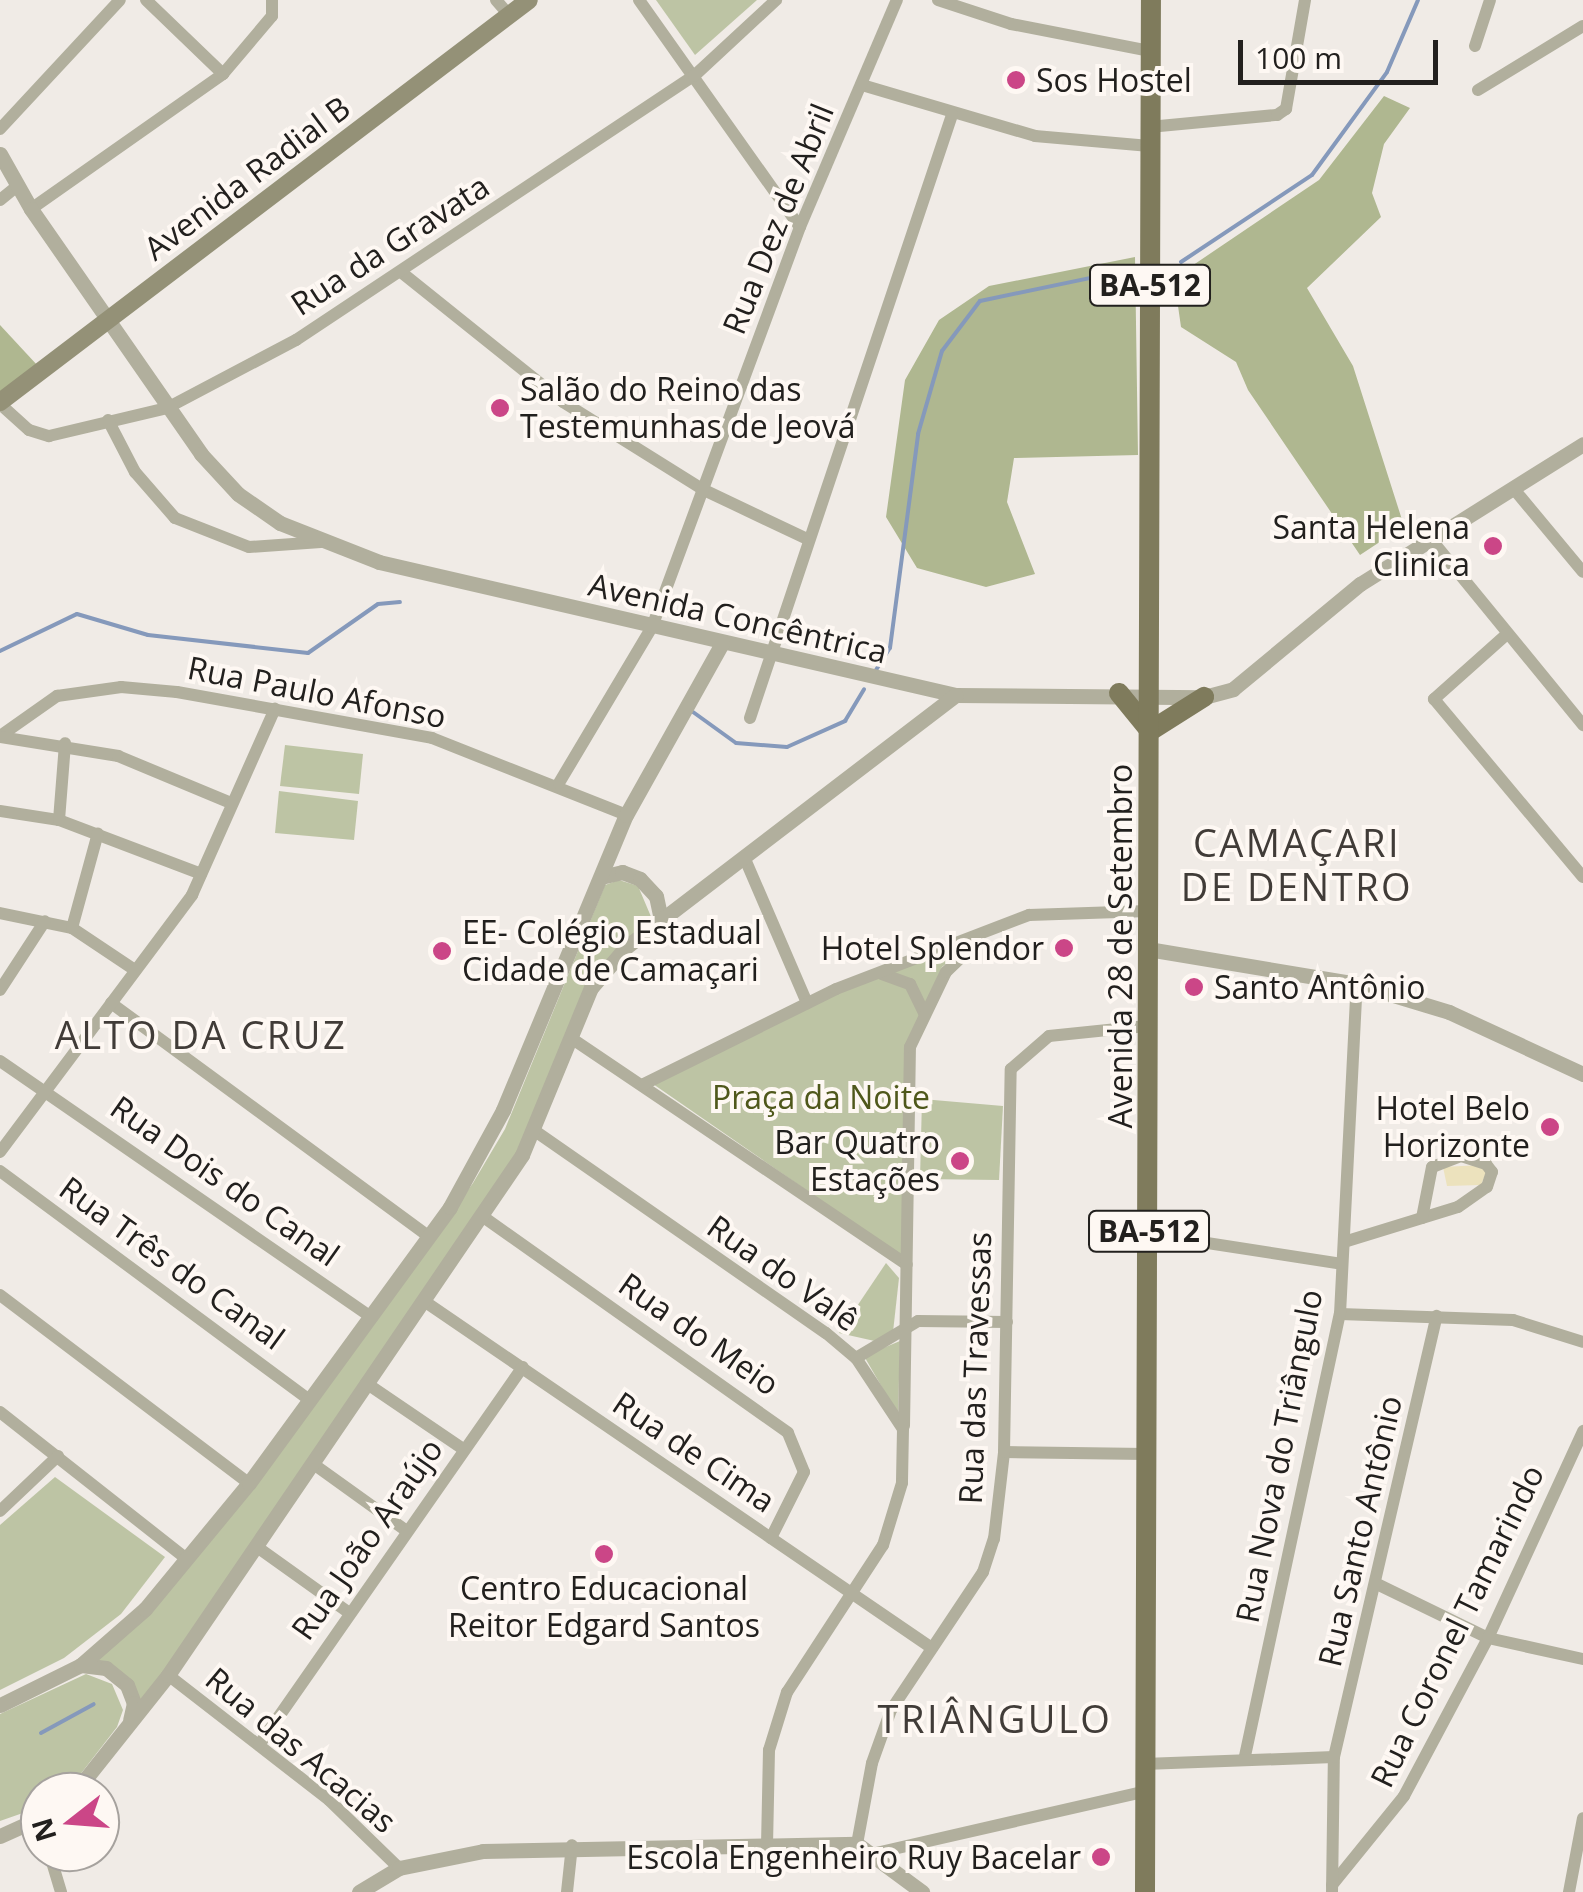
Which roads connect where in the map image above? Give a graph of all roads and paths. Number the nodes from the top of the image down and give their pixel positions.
1 (120, 0) edge
2 (146, 0) edge
3 (272, 0) edge
4 (496, 0) edge
5 (529, 0) edge
6 (640, 0) edge
7 (776, 0) edge
8 (898, 0) edge
9 (938, 0) edge
10 (1151, 0) edge
11 (1304, 0) edge
12 (1490, 0) edge
13 (509, 15) junction
14 (1583, 26) edge
15 (1475, 46) dead end
16 (1150, 51) junction
17 (223, 74) junction
18 (694, 76) junction
19 (862, 85) junction
20 (1478, 90) dead end
21 (952, 115) junction
22 (0, 129) edge
23 (1150, 137) junction
24 (0, 154) edge
25 (17, 186) junction
26 (0, 200) edge
27 (31, 209) junction
28 (800, 227) junction
29 (401, 272) junction
30 (111, 320) junction
31 (0, 403) edge
32 (167, 408) junction
33 (108, 420) junction
34 (1583, 444) edge
35 (1513, 488) junction
36 (704, 490) junction
37 (1430, 538) junction
38 (807, 539) junction
39 (321, 542) junction
40 (1583, 572) edge
41 (652, 627) junction
42 (1507, 634) junction
43 (722, 643) junction
44 (770, 655) junction
45 (1119, 693) junction
46 (956, 695) junction
47 (1150, 695) junction
48 (1204, 697) junction
49 (275, 708) junction
50 (750, 718) dead end
51 (1583, 725) edge
52 (1150, 731) junction
53 (0, 736) edge
54 (65, 743) junction
55 (558, 783) junction
56 (231, 802) junction
57 (0, 811) edge
58 (626, 815) junction
59 (60, 820) junction
60 (98, 833) junction
61 (610, 855) junction
62 (745, 859) junction
63 (622, 872) junction
64 (201, 874) junction
65 (1583, 876) edge
66 (601, 877) junction
67 (1148, 911) junction
68 (0, 913) edge
69 (660, 920) junction
70 (46, 921) junction
71 (72, 928) junction
72 (982, 937) junction
73 (1148, 949) junction
74 (135, 970) junction
75 (880, 974) junction
76 (1357, 984) junction
77 (0, 990) edge
78 (808, 1003) junction
79 (110, 1004) junction
80 (924, 1013) junction
81 (1146, 1026) junction
82 (570, 1038) junction
83 (0, 1061) edge
84 (1583, 1074) edge
85 (644, 1084) junction
86 (48, 1089) junction
87 (535, 1131) junction
88 (0, 1152) edge
89 (0, 1171) edge
90 (482, 1216) junction
91 (1422, 1218) junction
92 (1148, 1234) junction
93 (429, 1237) junction
94 (1344, 1242) junction
95 (1342, 1264) junction
96 (907, 1265) junction
97 (0, 1294) edge
98 (424, 1301) junction
99 (1340, 1314) junction
100 (1437, 1316) junction
101 (371, 1318) junction
102 (1006, 1322) junction
103 (906, 1326) junction
104 (1583, 1342) edge
105 (856, 1358) junction
106 (523, 1367) junction
107 (366, 1383) junction
108 (310, 1400) junction
109 (0, 1412) edge
110 (904, 1429) junction
111 (1583, 1431) edge
112 (463, 1449) junction
113 (1004, 1452) junction
114 (1146, 1454) junction
115 (58, 1456) junction
116 (312, 1463) junction
117 (248, 1483) junction
118 (0, 1511) edge
119 (404, 1529) junction
120 (771, 1538) junction
121 (257, 1547) junction
122 (186, 1558) junction
123 (1379, 1585) junction
124 (854, 1592) junction
125 (348, 1612) junction
126 (1488, 1638) junction
127 (932, 1648) junction
128 (1583, 1659) edge
129 (81, 1665) junction
130 (168, 1675) junction
131 (0, 1705) edge
132 (128, 1729) junction
133 (259, 1745) junction
134 (1245, 1756) junction
135 (1334, 1758) junction
136 (1144, 1764) junction
137 (92, 1772) edge
138 (1143, 1792) junction
139 (1583, 1818) edge
140 (857, 1844) junction
141 (572, 1845) junction
142 (767, 1845) junction
143 (876, 1853) junction
144 (399, 1868) junction
145 (1332, 1888) edge
146 (359, 1892) edge
147 (567, 1892) edge
148 (922, 1892) edge
149 (1145, 1892) edge
150 (1569, 1892) edge

1 - 22 street
2 - 17 street
3 - 17 street
4 - 13 street
5 - 13 main road, Avenida Radial B
6 - 18 street
7 - 18 street, Rua da Gravata
8 - 19 street, Rua Dez de Abril
9 - 16 street
10 - 16 main road, Avenida 28 de Setembro / BA-512
11 - 23 street
12 - 15 street
13 - 30 main road, Avenida Radial B
14 - 20 street
16 - 23 main road, Avenida 28 de Setembro / BA-512
17 - 27 street
18 - 28 street
18 - 29 street, Rua da Gravata
19 - 21 street
19 - 28 street, Rua Dez de Abril
21 - 23 street
21 - 38 street
23 - 47 main road, Avenida 28 de Setembro / BA-512
24 - 25 street, Avenida Concêntrica
25 - 26 street
25 - 27 street, Avenida Concêntrica
27 - 30 street, Avenida Concêntrica
28 - 36 street, Rua Dez de Abril
29 - 32 street, Rua da Gravata
29 - 36 street
30 - 31 main road, Avenida Radial B
30 - 32 street, Avenida Concêntrica
31 - 33 street, Rua da Gravata
32 - 33 street, Rua da Gravata
32 - 39 street, Avenida Concêntrica
33 - 39 street
34 - 35 street, Avenida Concêntrica
35 - 37 street, Avenida Concêntrica
35 - 40 street
36 - 38 street
36 - 41 street, Rua Dez de Abril
37 - 42 street
37 - 48 street, Avenida Concêntrica
38 - 44 street
39 - 41 street, Avenida Concêntrica
41 - 43 street, Avenida Concêntrica
41 - 55 street, Rua Dez de Abril
42 - 51 street
42 - 65 street
43 - 44 street, Avenida Concêntrica
43 - 58 street
44 - 46 street, Avenida Concêntrica
44 - 50 street
45 - 46 street, Avenida Concêntrica
45 - 47 street, Avenida Concêntrica
45 - 52 main road
46 - 62 street
47 - 48 street, Avenida Concêntrica
47 - 52 main road, Avenida 28 de Setembro / BA-512
48 - 52 main road
49 - 53 street, Rua Paulo Afonso
49 - 55 street, Rua Paulo Afonso
49 - 56 street
52 - 67 main road, Avenida 28 de Setembro / BA-512
53 - 54 street
54 - 56 street
54 - 59 street
55 - 58 street, Rua Paulo Afonso
56 - 64 street
57 - 59 street
58 - 61 street
59 - 60 street
60 - 64 street
60 - 71 street
61 - 63 street
61 - 66 street
62 - 69 street
62 - 78 street
63 - 66 street
63 - 69 street
64 - 74 street
66 - 93 street
67 - 72 street
67 - 73 main road, Avenida 28 de Setembro / BA-512
68 - 70 street
69 - 82 street
70 - 71 street
70 - 77 street
71 - 74 street
72 - 75 street
72 - 80 street
73 - 76 street
73 - 81 main road, Avenida 28 de Setembro / BA-512
74 - 79 street
75 - 78 street
75 - 80 street
76 - 84 street
76 - 94 street, Rua Nova do Triângulo
78 - 85 street
79 - 86 street
79 - 93 street
80 - 96 street
81 - 92 main road, Avenida 28 de Setembro / BA-512
81 - 102 street, Rua das Travessas
82 - 85 street
82 - 87 street
83 - 86 street, Rua Dois do Canal
85 - 96 street
86 - 88 street
86 - 101 street, Rua Dois do Canal
87 - 90 street
87 - 105 street, Rua do Valê
89 - 108 street, Rua Três do Canal
90 - 98 street
90 - 120 street, Rua do Meio
91 - 91 street
91 - 94 street
92 - 95 street
92 - 114 main road, Avenida 28 de Setembro / BA-512
93 - 101 street
94 - 95 street, Rua Nova do Triângulo
95 - 99 street, Rua Nova do Triângulo
96 - 103 street
97 - 117 street
98 - 106 street, Rua de Cima
98 - 107 street
99 - 100 street
99 - 134 street, Rua Nova do Triângulo
100 - 104 street
100 - 123 street, Rua Santo Antônio
101 - 108 street
102 - 103 street
102 - 113 street, Rua das Travessas
103 - 105 street
103 - 110 street
105 - 110 street, Rua do Valê
106 - 112 street, Rua João Araújo
106 - 120 street, Rua de Cima
107 - 112 street
107 - 116 street
108 - 117 street
109 - 115 street
110 - 124 street
111 - 126 street, Rua Coronel Tamarindo
112 - 119 street, Rua João Araújo
113 - 114 street
113 - 127 street, Rua das Travessas
114 - 136 main road, Avenida 28 de Setembro / BA-512
115 - 118 street
115 - 122 street
116 - 119 street
116 - 121 street
117 - 122 street
119 - 125 street, Rua João Araújo
120 - 124 street, Rua de Cima
121 - 125 street
121 - 130 street
122 - 129 street
123 - 126 street
123 - 135 street, Rua Santo Antônio
124 - 127 street, Rua de Cima
124 - 142 street
125 - 133 street, Rua João Araújo
126 - 128 street
126 - 145 street, Rua Coronel Tamarindo
127 - 140 street, Rua das Travessas
129 - 131 street
129 - 132 street
130 - 132 street
130 - 133 street, Rua das Acacias
132 - 137 street
133 - 144 street, Rua das Acacias
134 - 135 street
134 - 136 street
135 - 145 street, Rua Santo Antônio
136 - 138 main road, Avenida 28 de Setembro / BA-512
138 - 143 street
138 - 149 main road, Avenida 28 de Setembro / BA-512
139 - 150 street
140 - 142 street
140 - 143 street
141 - 142 street
141 - 144 street
141 - 147 street
143 - 148 street
144 - 146 street

